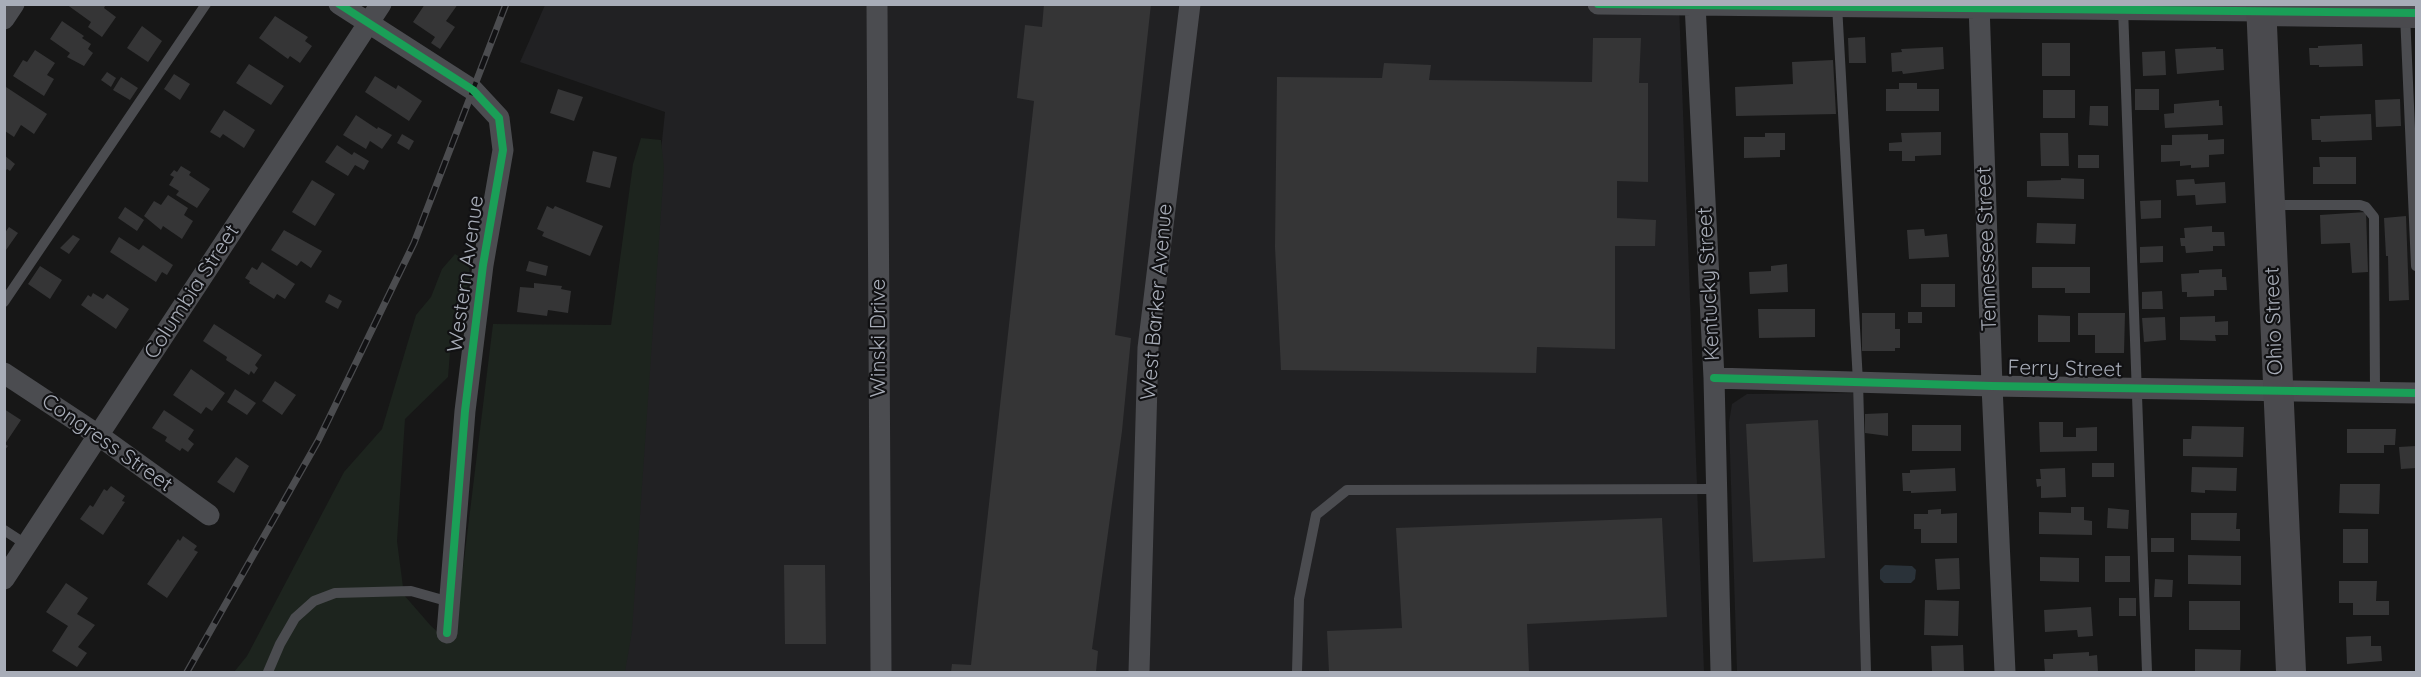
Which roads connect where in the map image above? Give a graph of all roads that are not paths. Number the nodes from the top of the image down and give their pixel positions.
1 (14, 4) edge
2 (206, 4) edge
3 (339, 4) edge
4 (381, 4) edge
5 (878, 4) edge
6 (1191, 4) edge
7 (1598, 4) edge
8 (1695, 5) edge
9 (1837, 6) edge
10 (1979, 7) edge
11 (2123, 8) edge
12 (2261, 8) edge
13 (2409, 10) edge
14 (4, 19) edge
15 (369, 23) junction
16 (2269, 205) junction
17 (2416, 266) edge
18 (4, 302) edge
19 (4, 373) edge
20 (1714, 378) junction
21 (1858, 382) junction
22 (1992, 386) junction
23 (2135, 388) junction
24 (2277, 390) junction
25 (2375, 392) junction
26 (2416, 393) edge
27 (98, 435) junction
28 (1717, 489) junction
29 (209, 515) dead end
30 (4, 530) edge
31 (27, 545) junction
32 (4, 579) edge
33 (450, 602) junction
34 (447, 633) dead end
35 (268, 672) edge
36 (881, 672) edge
37 (1139, 672) edge
38 (1297, 672) edge
39 (1721, 672) edge
40 (1866, 672) edge
41 (2005, 672) edge
42 (2147, 672) edge
43 (2291, 672) edge

1 - 14 street
2 - 18 lane
3 - 15 street, Western Avenue
4 - 15 street, Columbia Street
5 - 36 street, Winski Drive
6 - 37 street, West Barker Avenue
7 - 8 street
8 - 9 street
8 - 20 street, Kentucky Street
9 - 10 street
9 - 21 lane
10 - 11 street
10 - 22 street, Tennessee Street
11 - 12 street
11 - 23 lane
12 - 13 street
12 - 16 street, Ohio Street
13 - 17 lane
15 - 27 street, Columbia Street
15 - 33 street, Western Avenue
16 - 24 street, Ohio Street
16 - 25 lane
19 - 27 street, Congress Street
20 - 21 street, Ferry Street
20 - 28 street, Kentucky Street
21 - 22 street, Ferry Street
21 - 40 lane
22 - 23 street, Ferry Street
22 - 41 street, Tennessee Street
23 - 24 street, Ferry Street
23 - 42 lane
24 - 25 street, Ferry Street
24 - 43 street, Ohio Street
25 - 26 street, Ferry Street
27 - 29 street, Congress Street
27 - 31 street, Columbia Street
28 - 38 lane
28 - 39 street, Kentucky Street
30 - 31 lane
31 - 32 street, Columbia Street
33 - 34 street, Western Avenue
33 - 35 lane

